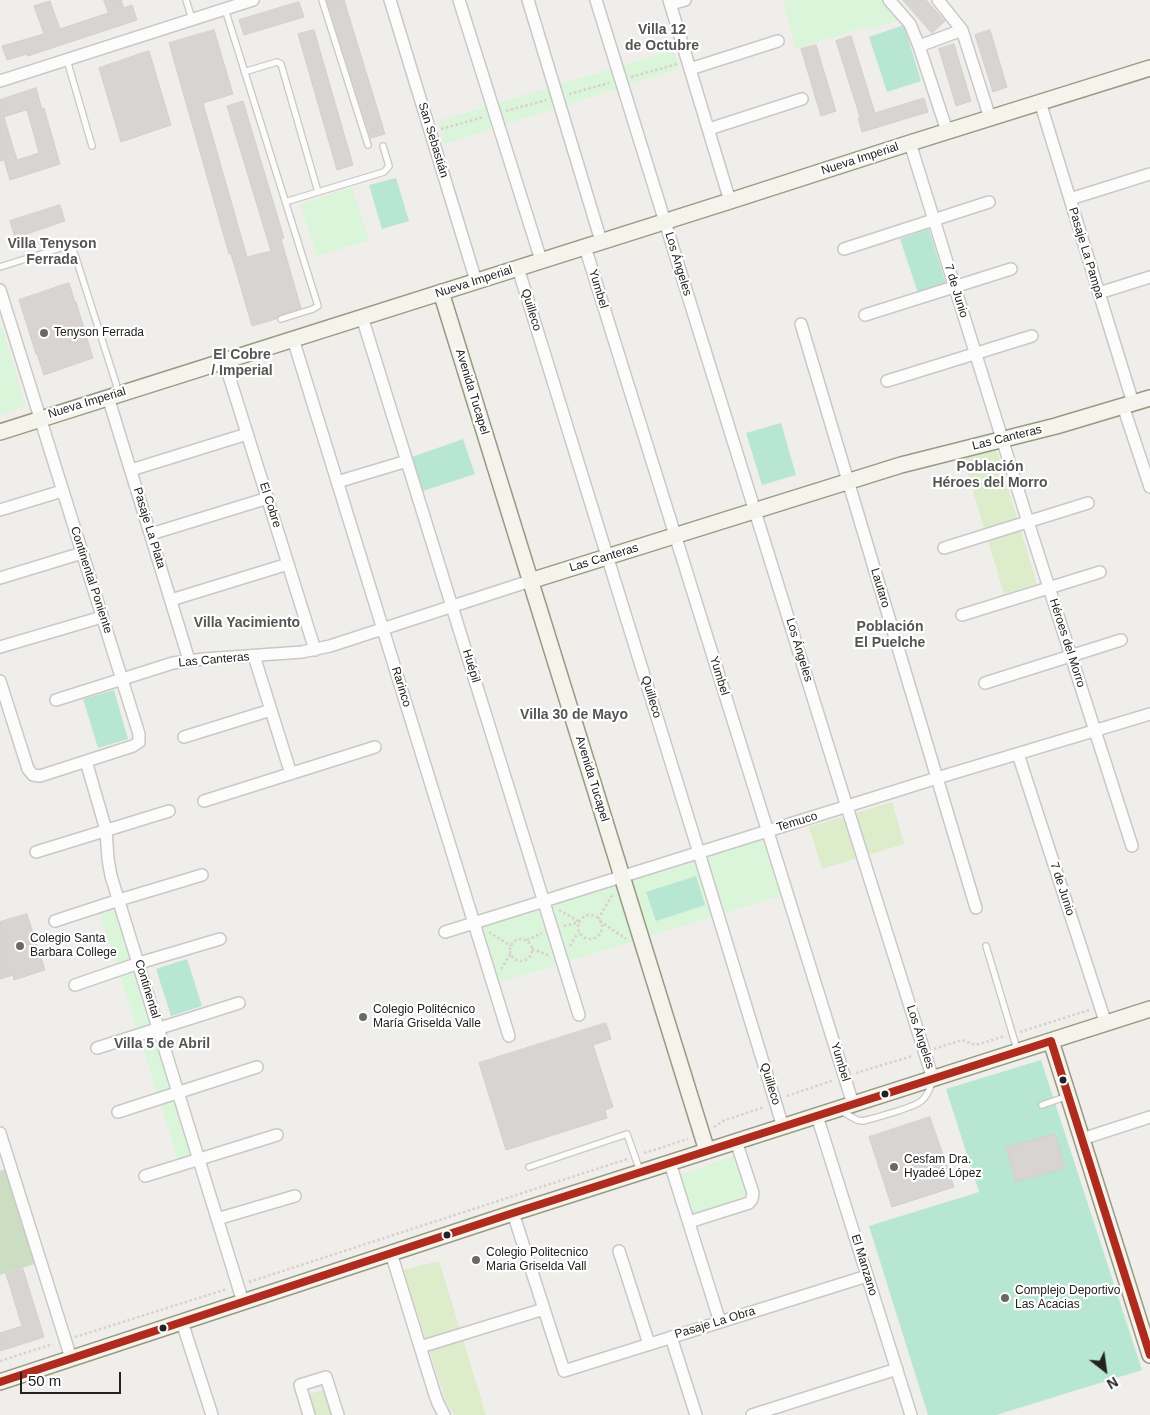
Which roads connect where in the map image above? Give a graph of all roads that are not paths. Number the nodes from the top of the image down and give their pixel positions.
1 (186, 0) edge
2 (322, 0) edge
3 (390, 0) edge
4 (459, 0) edge
5 (528, 0) edge
6 (596, 0) edge
7 (685, 0) edge
8 (889, 0) edge
9 (938, 0) edge
10 (246, 1) edge
11 (670, 2) edge
12 (225, 9) junction
13 (192, 20) junction
14 (962, 30) junction
15 (778, 40) dead end
16 (919, 46) junction
17 (67, 60) junction
18 (690, 68) junction
19 (1150, 68) edge
20 (244, 72) junction
21 (0, 81) edge
22 (802, 100) dead end
23 (1040, 102) junction
24 (990, 118) junction
25 (708, 129) junction
26 (947, 131) junction
27 (910, 143) junction
28 (368, 145) dead end
29 (92, 146) dead end
30 (383, 146) dead end
31 (1150, 174) edge
32 (318, 192) junction
33 (1070, 199) junction
34 (730, 201) junction
35 (285, 202) junction
36 (989, 202) dead end
37 (934, 220) junction
38 (665, 221) junction
39 (601, 241) junction
40 (585, 247) junction
41 (844, 249) dead end
42 (541, 260) junction
43 (0, 267) edge
44 (518, 268) junction
45 (1011, 269) dead end
46 (1150, 277) edge
47 (476, 281) junction
48 (955, 287) junction
49 (0, 290) edge
50 (441, 292) junction
51 (1099, 292) junction
52 (865, 315) dead end
53 (362, 317) junction
54 (281, 319) dead end
55 (800, 324) dead end
56 (1032, 336) dead end
57 (293, 339) junction
58 (975, 353) junction
59 (224, 360) junction
60 (887, 381) dead end
61 (114, 395) junction
62 (1150, 398) edge
63 (1128, 405) junction
64 (39, 418) junction
65 (0, 432) edge
66 (247, 434) junction
67 (1002, 439) junction
68 (407, 460) junction
69 (131, 470) junction
70 (337, 482) junction
71 (848, 482) junction
72 (1150, 487) edge
73 (62, 491) junction
74 (268, 498) junction
75 (1088, 503) dead end
76 (0, 510) edge
77 (756, 510) junction
78 (1028, 522) junction
79 (150, 534) junction
80 (675, 536) junction
81 (944, 548) dead end
82 (82, 553) junction
83 (608, 557) junction
84 (288, 564) junction
85 (1100, 572) dead end
86 (0, 578) edge
87 (530, 581) junction
88 (1049, 588) junction
89 (171, 600) junction
90 (452, 607) junction
91 (962, 615) dead end
92 (102, 617) junction
93 (383, 629) junction
94 (1121, 640) dead end
95 (0, 647) edge
96 (315, 650) junction
97 (254, 656) junction
98 (1071, 656) junction
99 (190, 660) junction
100 (122, 679) junction
101 (0, 680) edge
102 (985, 683) dead end
103 (56, 700) dead end
104 (271, 710) junction
105 (1150, 714) edge
106 (1095, 731) junction
107 (184, 738) dead end
108 (375, 747) dead end
109 (1018, 754) junction
110 (86, 761) junction
111 (291, 774) junction
112 (937, 778) junction
113 (204, 801) dead end
114 (847, 807) junction
115 (169, 811) dead end
116 (106, 830) junction
117 (767, 831) junction
118 (1132, 846) dead end
119 (36, 852) dead end
120 (700, 853) junction
121 (202, 875) dead end
122 (622, 877) junction
123 (119, 900) junction
124 (544, 901) junction
125 (976, 908) dead end
126 (55, 921) dead end
127 (474, 923) junction
128 (445, 932) dead end
129 (220, 939) dead end
130 (986, 946) dead end
131 (138, 964) junction
132 (74, 985) dead end
133 (239, 1003) dead end
134 (1150, 1010) edge
135 (579, 1015) dead end
136 (1106, 1024) junction
137 (158, 1028) junction
138 (509, 1036) dead end
139 (1051, 1041) junction
140 (97, 1048) dead end
141 (1018, 1052) junction
142 (258, 1067) dead end
143 (933, 1079) junction
144 (178, 1092) junction
145 (1068, 1096) junction
146 (853, 1104) junction
147 (1042, 1105) dead end
148 (837, 1109) junction
149 (118, 1112) dead end
150 (817, 1116) junction
151 (1150, 1117) edge
152 (783, 1126) junction
153 (0, 1133) edge
154 (277, 1135) dead end
155 (1082, 1139) junction
156 (736, 1141) junction
157 (707, 1150) junction
158 (198, 1158) junction
159 (670, 1163) junction
160 (529, 1168) dead end
161 (640, 1172) junction
162 (145, 1176) dead end
163 (295, 1196) dead end
164 (513, 1213) junction
165 (217, 1220) junction
166 (689, 1222) junction
167 (619, 1251) dead end
168 (391, 1253) junction
169 (867, 1276) junction
170 (243, 1302) junction
171 (544, 1309) junction
172 (182, 1322) junction
173 (720, 1322) junction
174 (1147, 1334) edge
175 (671, 1337) junction
176 (649, 1344) junction
177 (420, 1348) junction
178 (1150, 1355) edge
179 (70, 1358) junction
180 (896, 1369) junction
181 (0, 1382) edge
182 (212, 1415) edge
183 (309, 1415) edge
184 (338, 1415) edge
185 (444, 1415) edge
186 (696, 1415) edge
187 (752, 1415) edge
188 (911, 1415) edge

1 - 13 lane
2 - 28 lane
3 - 47 street, San Sebastián
4 - 42 street
5 - 39 street
6 - 38 street, Los Ángeles
7 - 11 street
8 - 16 street
9 - 14 street
10 - 12 street
11 - 18 street
12 - 13 street
12 - 20 lane
13 - 17 street
14 - 16 street
14 - 24 street
15 - 18 street
16 - 26 street
17 - 21 street
17 - 29 lane
18 - 25 street
19 - 23 street, Nueva Imperial
20 - 32 lane
20 - 35 lane
22 - 25 street
23 - 24 street, Nueva Imperial
23 - 33 street, Pasaje La Pampa
24 - 26 street, Nueva Imperial
25 - 34 street
26 - 27 street, Nueva Imperial
27 - 34 street, Nueva Imperial
27 - 37 street, 7 de Junio
30 - 32 lane
31 - 33 street
32 - 35 lane
33 - 51 street, Pasaje La Pampa
34 - 38 street, Nueva Imperial
35 - 54 lane
36 - 37 street
37 - 41 street
37 - 48 street, 7 de Junio
38 - 39 street, Nueva Imperial
38 - 77 street, Los Ángeles
39 - 40 street, Nueva Imperial
40 - 42 street, Nueva Imperial
40 - 80 street, Yumbel
42 - 44 street, Nueva Imperial
43 - 61 lane
44 - 47 street, Nueva Imperial
44 - 83 street, Quilleco
45 - 48 street
46 - 51 street
47 - 50 street, Nueva Imperial
48 - 52 street
48 - 58 street, 7 de Junio
49 - 64 street, Continental Poniente
50 - 53 street, Nueva Imperial
50 - 87 street, Avenida Tucapel
51 - 63 street, Pasaje La Pampa
53 - 57 street, Nueva Imperial
53 - 68 street, Huépil
55 - 71 street, Lautaro
56 - 58 street
57 - 59 street, Nueva Imperial
57 - 70 street, Rarinco
58 - 60 street
58 - 67 street, 7 de Junio
59 - 61 street, Nueva Imperial
59 - 66 street, El Cobre
61 - 64 street, Nueva Imperial
61 - 69 street, Pasaje La Plata
62 - 63 street, Las Canteras
63 - 67 street, Las Canteras
63 - 72 street, Pasaje La Pampa
64 - 65 street, Nueva Imperial
64 - 73 street, Continental Poniente
66 - 69 street
66 - 74 street, El Cobre
67 - 71 street, Las Canteras
67 - 78 street, Héroes del Morro
68 - 70 street
68 - 90 street, Huépil
69 - 79 street, Pasaje La Plata
70 - 93 street, Rarinco
71 - 77 street, Las Canteras
71 - 112 street, Lautaro
73 - 76 street
73 - 82 street, Continental Poniente
74 - 79 street
74 - 84 street, El Cobre
75 - 78 street
77 - 80 street, Las Canteras
77 - 114 street, Los Ángeles
78 - 81 street
78 - 88 street, Héroes del Morro
79 - 89 street, Pasaje La Plata
80 - 83 street, Las Canteras
80 - 117 street, Yumbel
82 - 86 street
82 - 92 street, Continental Poniente
83 - 87 street, Las Canteras
83 - 120 street, Quilleco
84 - 89 street
84 - 96 street, El Cobre
85 - 88 street
87 - 90 street, Las Canteras
87 - 122 street, Avenida Tucapel
88 - 91 street
88 - 98 street, Héroes del Morro
89 - 99 street, Pasaje La Plata
90 - 93 street, Las Canteras
90 - 124 street, Huépil
92 - 95 street
92 - 100 street, Continental Poniente
93 - 96 street, Las Canteras
93 - 127 street, Rarinco
94 - 98 street
96 - 97 street, Las Canteras
97 - 99 street, Las Canteras
97 - 104 street
98 - 102 street
98 - 106 street, Héroes del Morro
99 - 100 street, Las Canteras
100 - 103 street, Las Canteras
100 - 110 street, Continental Poniente
101 - 110 street
104 - 107 street
104 - 111 street
105 - 106 street, Temuco
106 - 109 street, Temuco
106 - 118 street, Héroes del Morro
108 - 111 street
109 - 112 street, Temuco
109 - 136 street, 7 de Junio
110 - 116 street, Continental
111 - 113 street
112 - 114 street, Temuco
112 - 125 street, Lautaro
114 - 117 street, Temuco
114 - 143 street, Los Ángeles
115 - 116 street
116 - 119 street
116 - 123 street, Continental
117 - 120 street, Temuco
117 - 146 street, Yumbel
120 - 122 street, Temuco
120 - 152 street, Quilleco
121 - 123 street
122 - 124 street, Temuco
122 - 157 street, Avenida Tucapel
123 - 126 street
123 - 131 street, Continental
124 - 127 street, Temuco
124 - 135 street, Huépil
127 - 128 street, Temuco
127 - 138 street, Rarinco
129 - 131 street
130 - 141 lane
131 - 132 street
131 - 137 street, Continental
133 - 137 street
134 - 136 street
136 - 139 street
137 - 140 street
137 - 144 street, Continental
139 - 141 street
139 - 145 street
141 - 143 street
142 - 144 street
143 - 146 street
143 - 148 lane
144 - 149 street
144 - 158 street, Continental
145 - 147 lane
145 - 155 street
146 - 148 street
148 - 150 street
150 - 152 street
150 - 169 street, El Manzano
151 - 155 street
152 - 156 street
153 - 179 street
154 - 158 street
155 - 174 street
156 - 157 street
156 - 166 street
157 - 159 street
158 - 162 street
158 - 165 street, Continental
159 - 161 street
159 - 166 street
160 - 161 lane
161 - 164 street
163 - 165 street
164 - 168 street
164 - 171 street
165 - 170 street, Continental
166 - 173 street
167 - 176 street
168 - 170 street
168 - 177 street
169 - 173 street, Pasaje La Obra
169 - 180 street, El Manzano
170 - 172 street
171 - 176 street, Pasaje La Obra
171 - 177 street
172 - 179 street
172 - 182 street
173 - 175 street, Pasaje La Obra
174 - 178 street
175 - 176 street, Pasaje La Obra
175 - 186 street
177 - 185 street
179 - 181 street
180 - 187 street
180 - 188 street, El Manzano
183 - 184 street

